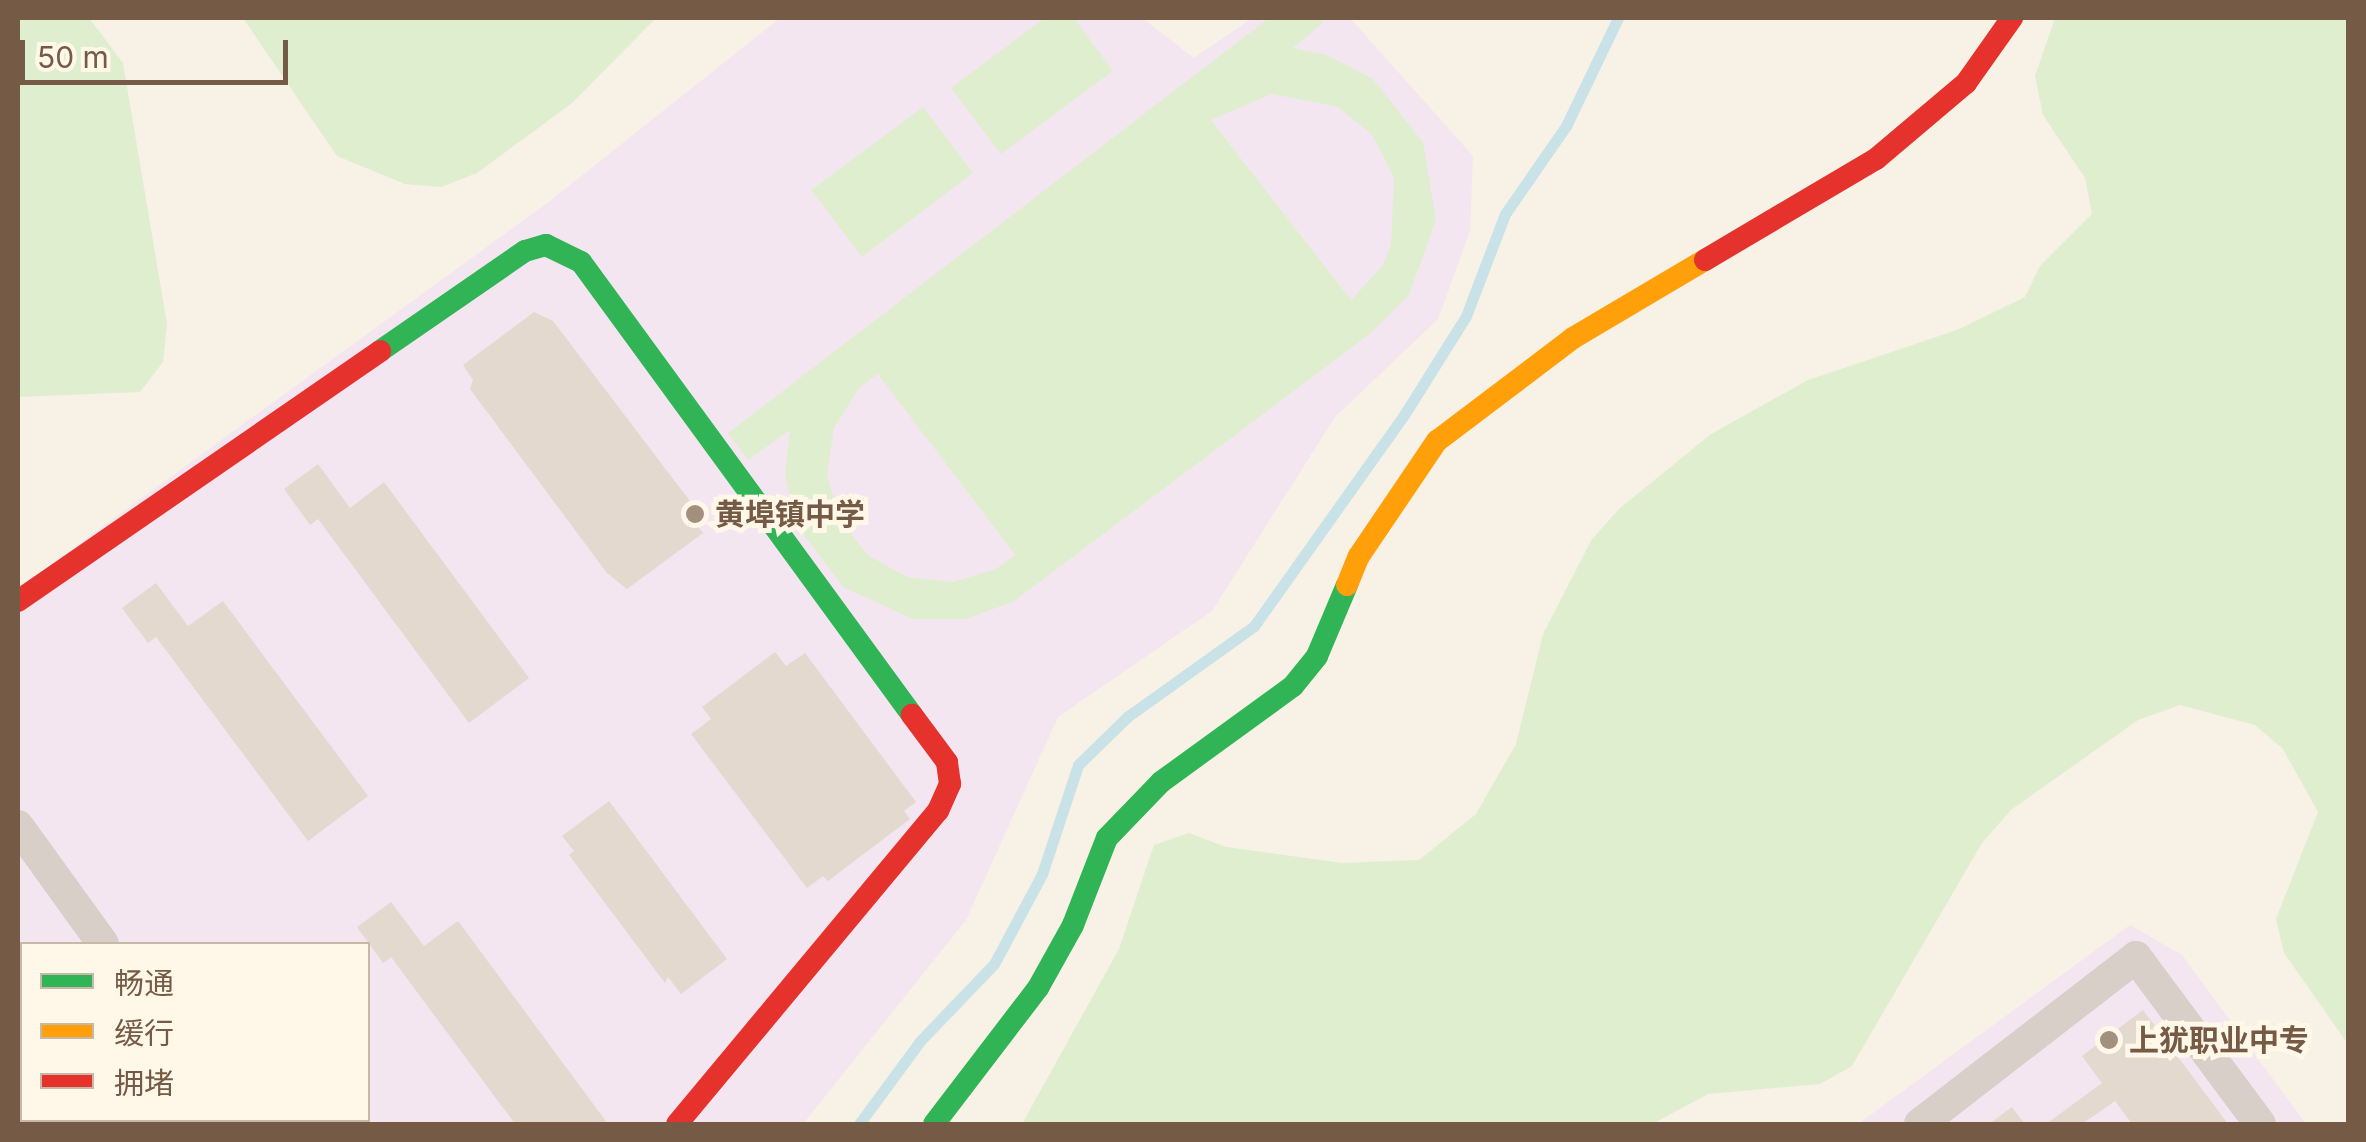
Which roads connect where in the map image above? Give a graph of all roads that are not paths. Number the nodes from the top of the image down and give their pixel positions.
1 (2012, 18) edge
2 (18, 601) edge
3 (18, 826) edge
4 (101, 942) edge
5 (677, 1124) edge
6 (934, 1124) edge
7 (1920, 1124) edge
8 (2260, 1124) edge

1 - 6 street
2 - 5 street
3 - 4 street
7 - 8 street

